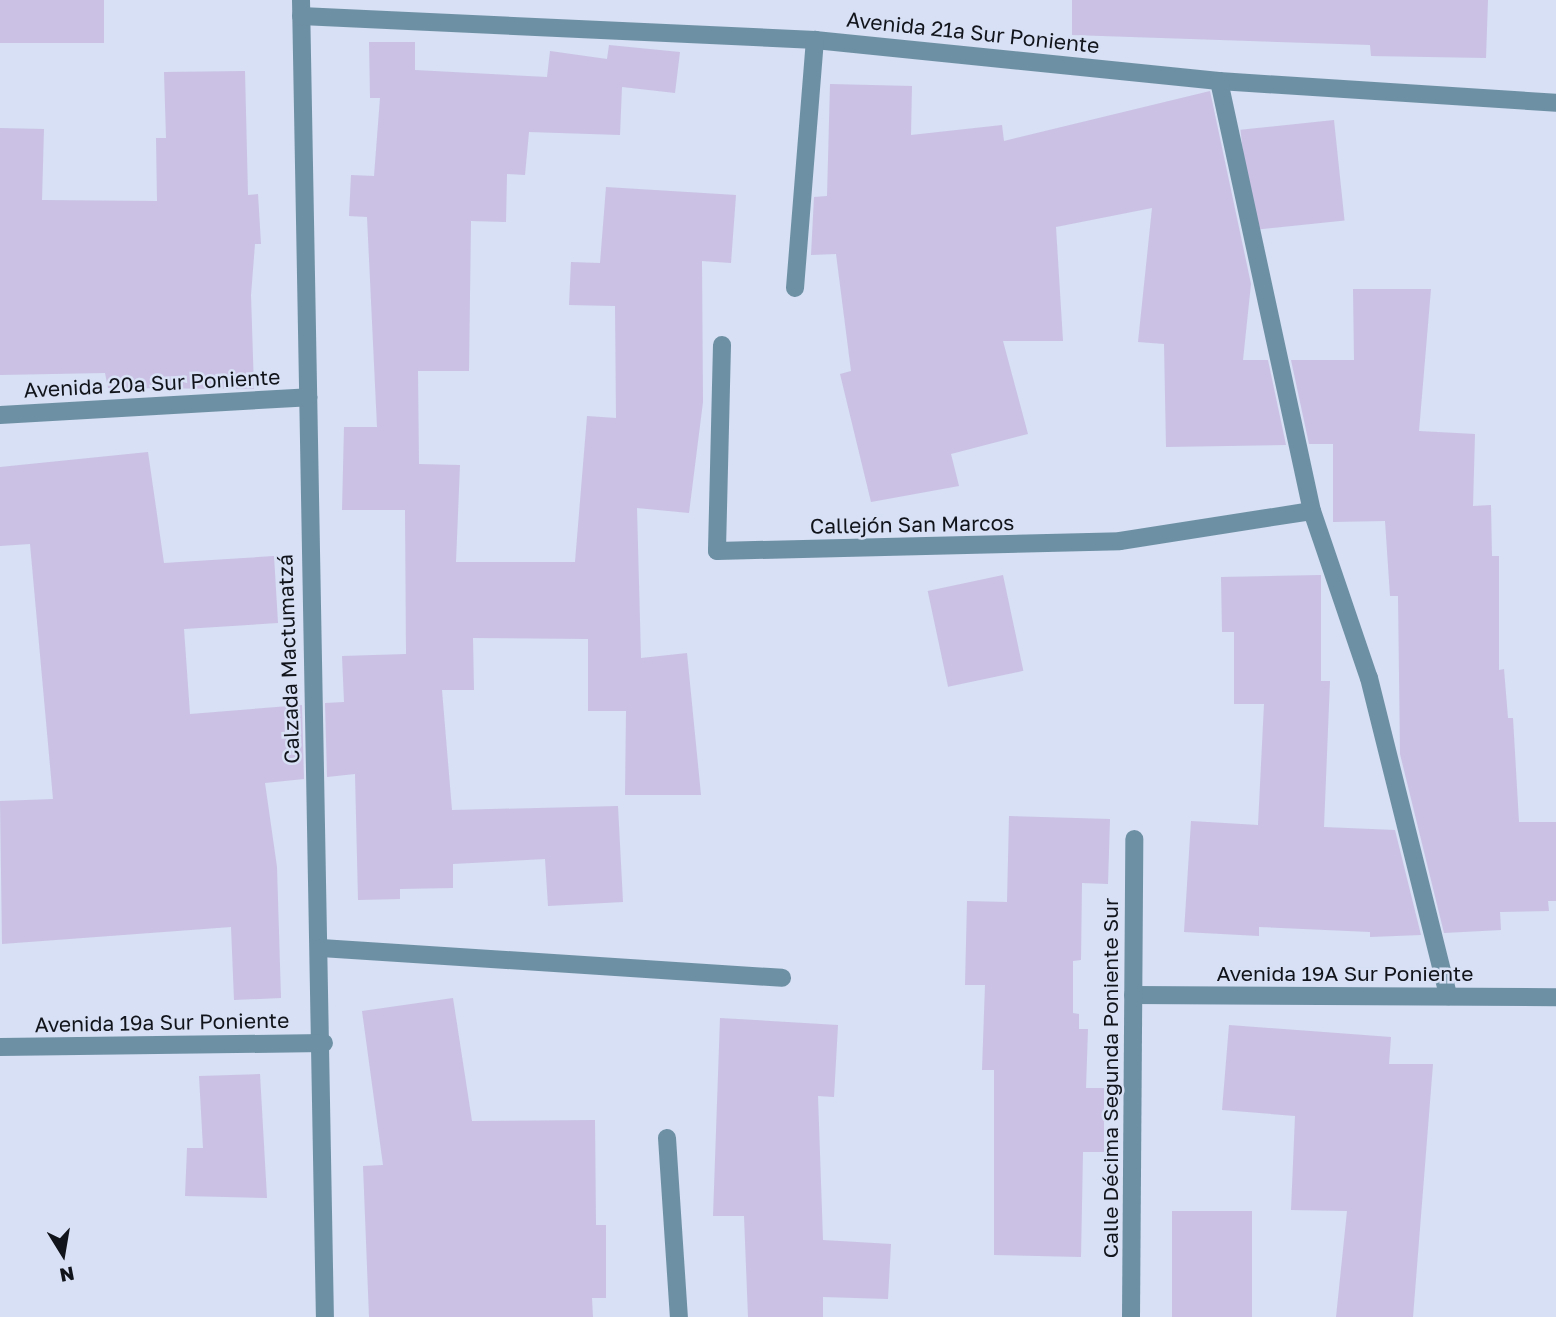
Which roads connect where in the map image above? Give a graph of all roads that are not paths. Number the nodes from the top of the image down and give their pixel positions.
1 (301, 8) edge
2 (815, 40) junction
3 (1219, 81) junction
4 (1556, 103) edge
5 (795, 288) dead end
6 (722, 345) dead end
7 (308, 397) junction
8 (0, 415) edge
9 (1312, 511) junction
10 (1134, 839) dead end
11 (321, 948) junction
12 (782, 978) dead end
13 (1133, 995) junction
14 (1448, 996) junction
15 (1556, 997) edge
16 (324, 1043) junction
17 (0, 1046) edge
18 (667, 1138) dead end
19 (325, 1317) edge
20 (679, 1317) edge
21 (1131, 1317) edge

1 - 2 street, Avenida 21a Sur Poniente
1 - 7 street, Calzada Mactumatzá
2 - 3 street, Avenida 21a Sur Poniente
2 - 5 street
3 - 4 street, Avenida 21a Sur Poniente
3 - 9 street
6 - 9 street, Callejón San Marcos
7 - 8 street, Avenida 20a Sur Poniente
7 - 11 street, Calzada Mactumatzá
9 - 14 street
10 - 13 street, Calle Décima Segunda Poniente Sur
11 - 12 street
11 - 16 street, Calzada Mactumatzá
13 - 14 street, Avenida 19A Sur Poniente
13 - 21 street, Calle Décima Segunda Poniente Sur
14 - 15 street, Avenida 19A Sur Poniente
16 - 17 street, Avenida 19a Sur Poniente
16 - 19 street, Calzada Mactumatzá
18 - 20 street

